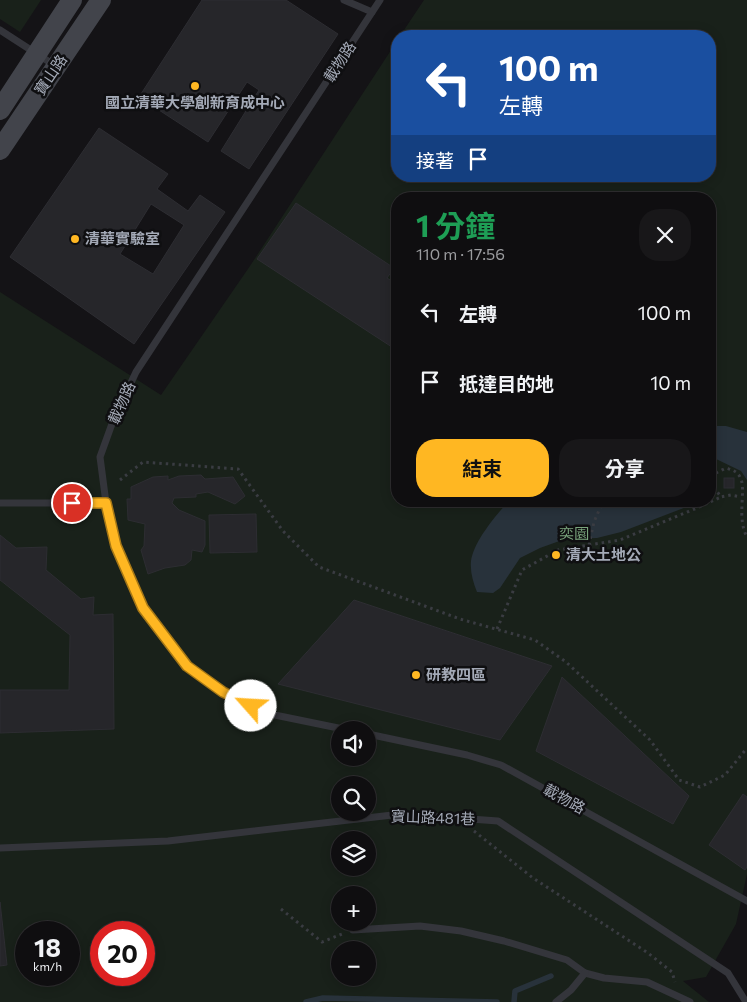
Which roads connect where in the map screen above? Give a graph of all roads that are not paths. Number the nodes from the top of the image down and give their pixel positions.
1 (72, 0) edge
2 (101, 0) edge
3 (344, 0) edge
4 (380, 0) edge
5 (372, 12) junction
6 (0, 30) edge
7 (37, 54) junction
8 (56, 67) junction
9 (0, 110) edge
10 (0, 150) edge
11 (0, 503) edge
12 (106, 503) junction
13 (331, 726) edge
14 (376, 736) edge
15 (0, 848) edge
16 (746, 897) edge
17 (376, 929) edge
18 (585, 973) junction
19 (556, 1002) edge
20 (690, 1002) edge
21 (746, 1002) edge

1 - 7 street, 寶山路
2 - 8 street, 寶山路
3 - 5 lane
4 - 5 lane, 載物路
5 - 12 lane, 載物路
6 - 7 lane
7 - 8 lane
7 - 9 street, 寶山路
8 - 10 street, 寶山路
11 - 12 lane
12 - 13 lane, 載物路
14 - 16 lane, 載物路
15 - 21 lane, 寶山路481巷
17 - 18 lane
18 - 19 lane
18 - 20 lane

